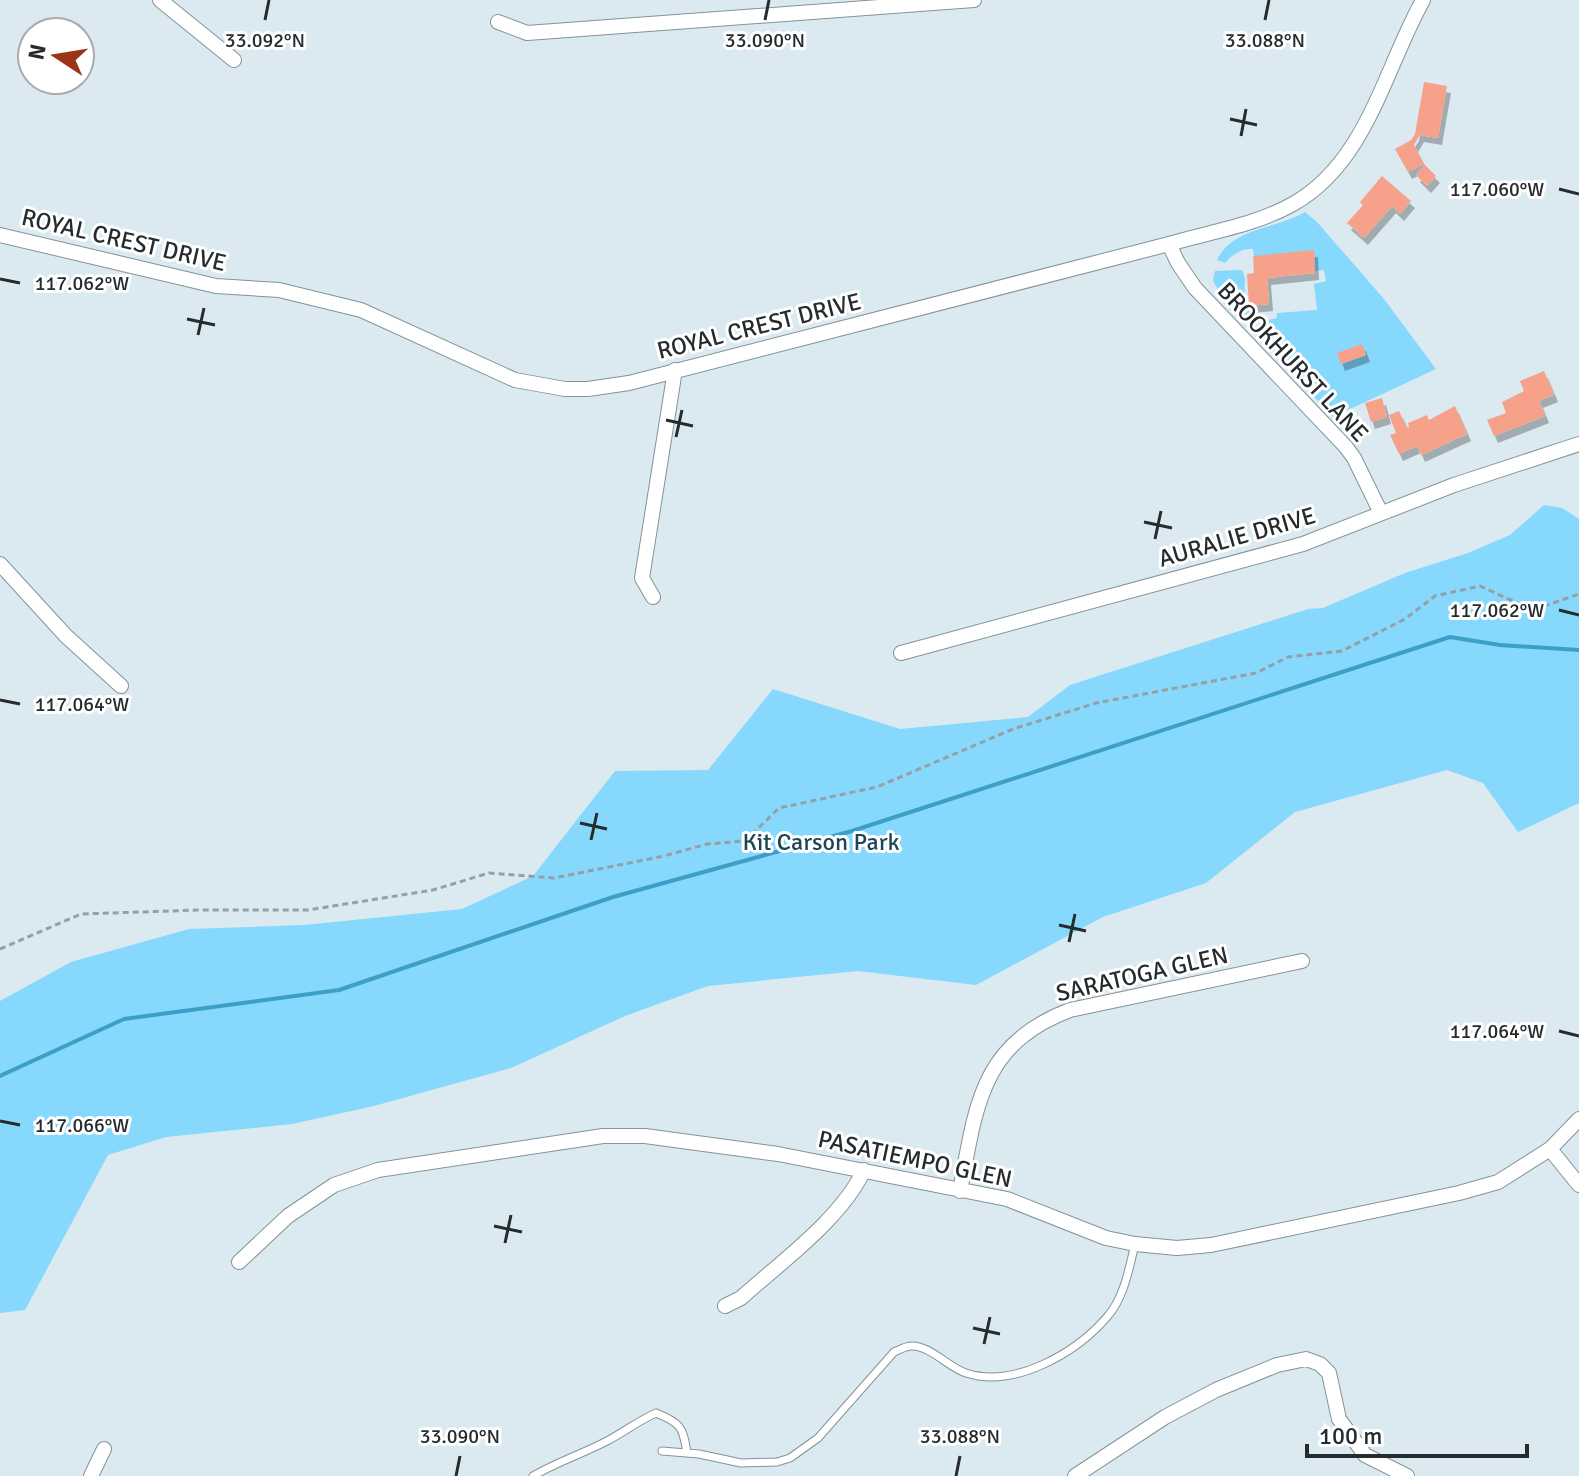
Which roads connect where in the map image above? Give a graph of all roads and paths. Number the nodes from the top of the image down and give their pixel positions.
1 (160, 0) edge
2 (974, 0) edge
3 (1423, 0) edge
4 (498, 22) dead end
5 (234, 60) dead end
6 (0, 235) edge
7 (1169, 244) junction
8 (675, 370) junction
9 (1579, 444) edge
10 (1381, 513) junction
11 (0, 564) edge
12 (1579, 594) edge
13 (653, 597) dead end
14 (901, 653) dead end
15 (121, 686) dead end
16 (0, 949) edge
17 (1302, 961) dead end
18 (1579, 1119) edge
19 (1550, 1149) junction
20 (864, 1170) junction
21 (1579, 1185) edge
22 (960, 1191) junction
23 (1135, 1244) junction
24 (239, 1262) dead end
25 (725, 1306) dead end
26 (104, 1449) dead end
27 (662, 1451) dead end
28 (687, 1453) junction
29 (91, 1476) edge
30 (533, 1476) edge
31 (1075, 1476) edge
32 (1407, 1476) edge

1 - 5 street
2 - 4 street
3 - 7 street, ROYAL CREST DRIVE
6 - 8 street, ROYAL CREST DRIVE
7 - 8 street, ROYAL CREST DRIVE
7 - 10 street, BROOKHURST LANE
8 - 13 street
9 - 10 street, AURALIE DRIVE
10 - 14 street, AURALIE DRIVE
11 - 15 street
12 - 16 path
17 - 22 street, SARATOGA GLEN
18 - 19 street, PASATIEMPO GLEN
19 - 21 street
19 - 23 street, PASATIEMPO GLEN
20 - 22 street, PASATIEMPO GLEN
20 - 24 street, PASATIEMPO GLEN
20 - 25 street
22 - 23 street, PASATIEMPO GLEN
23 - 28 lane
26 - 29 street
27 - 28 lane
28 - 30 lane
31 - 32 street

